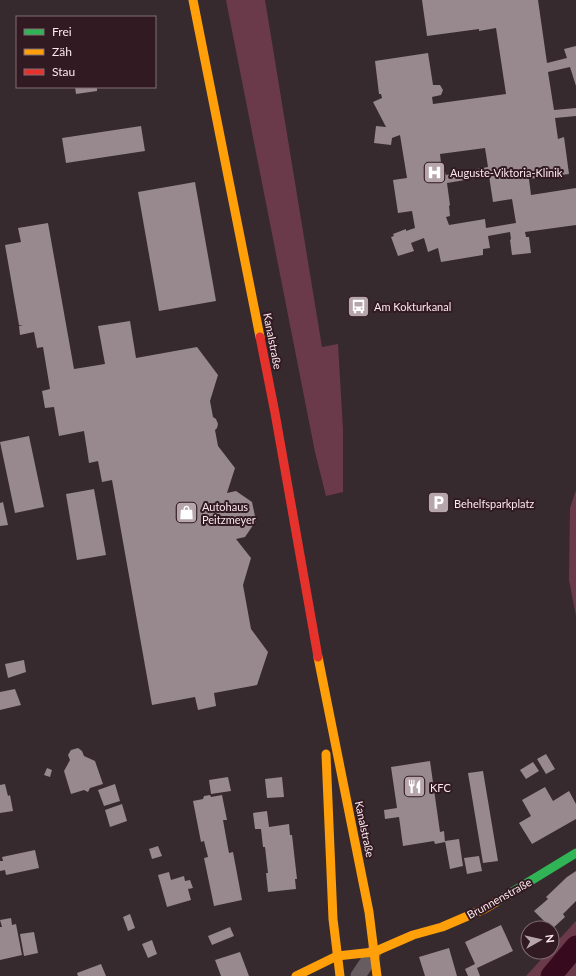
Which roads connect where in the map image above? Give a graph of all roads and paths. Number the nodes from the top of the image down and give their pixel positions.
1 (193, 0) edge
2 (323, 687) junction
3 (576, 853) edge
4 (374, 952) junction
5 (337, 956) junction
6 (296, 976) edge
7 (340, 976) edge
8 (358, 976) edge
9 (376, 976) edge

1 - 2 main road, Kanalstraße
2 - 4 main road, Kanalstraße
2 - 5 main road, Kanalstraße
3 - 4 main road, Brunnenstraße
4 - 5 main road, Brunnenstraße
4 - 8 street
4 - 9 main road, Kanalstraße
5 - 6 main road, Brunnenstraße
5 - 7 main road, Kanalstraße

